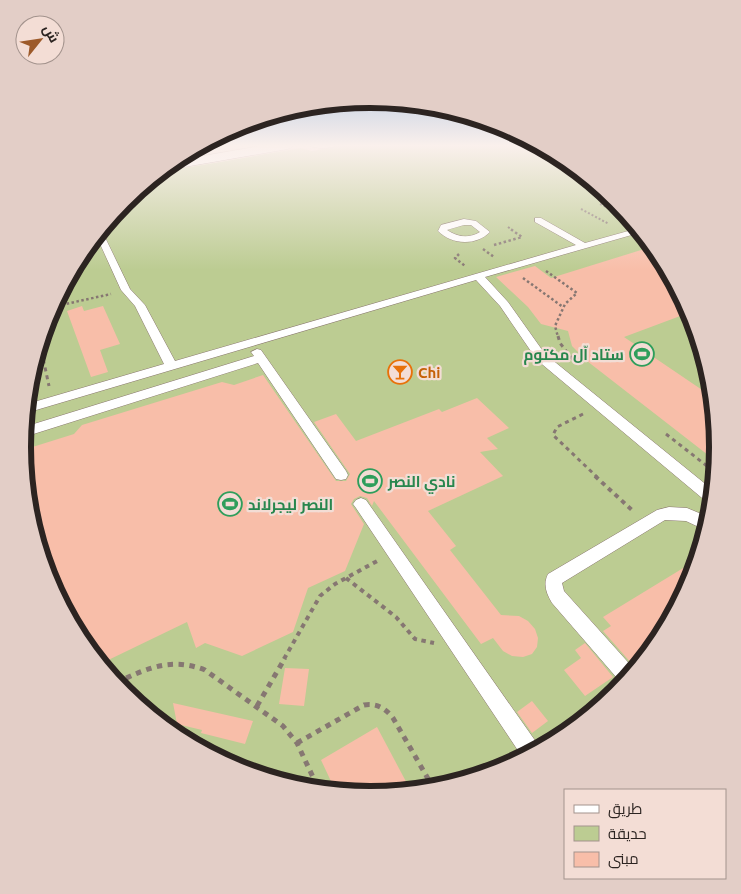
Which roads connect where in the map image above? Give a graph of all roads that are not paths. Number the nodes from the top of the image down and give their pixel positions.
1 (538, 220) dead end
2 (490, 223) dead end
3 (478, 226) dead end
4 (634, 232) edge
5 (102, 239) edge
6 (584, 246) junction
7 (478, 276) junction
8 (251, 343) junction
9 (261, 358) junction
10 (171, 366) junction
11 (34, 406) edge
12 (32, 430) edge
13 (341, 475) dead end
14 (707, 494) edge
15 (361, 504) dead end
16 (701, 521) edge
17 (624, 673) edge
18 (528, 747) edge

1 - 6 lane
2 - 3 lane
4 - 6 lane
5 - 10 lane
6 - 7 lane
7 - 8 lane
7 - 14 lane
8 - 9 lane
8 - 10 lane
9 - 12 lane
9 - 13 lane
10 - 11 lane
15 - 18 lane
16 - 17 lane

